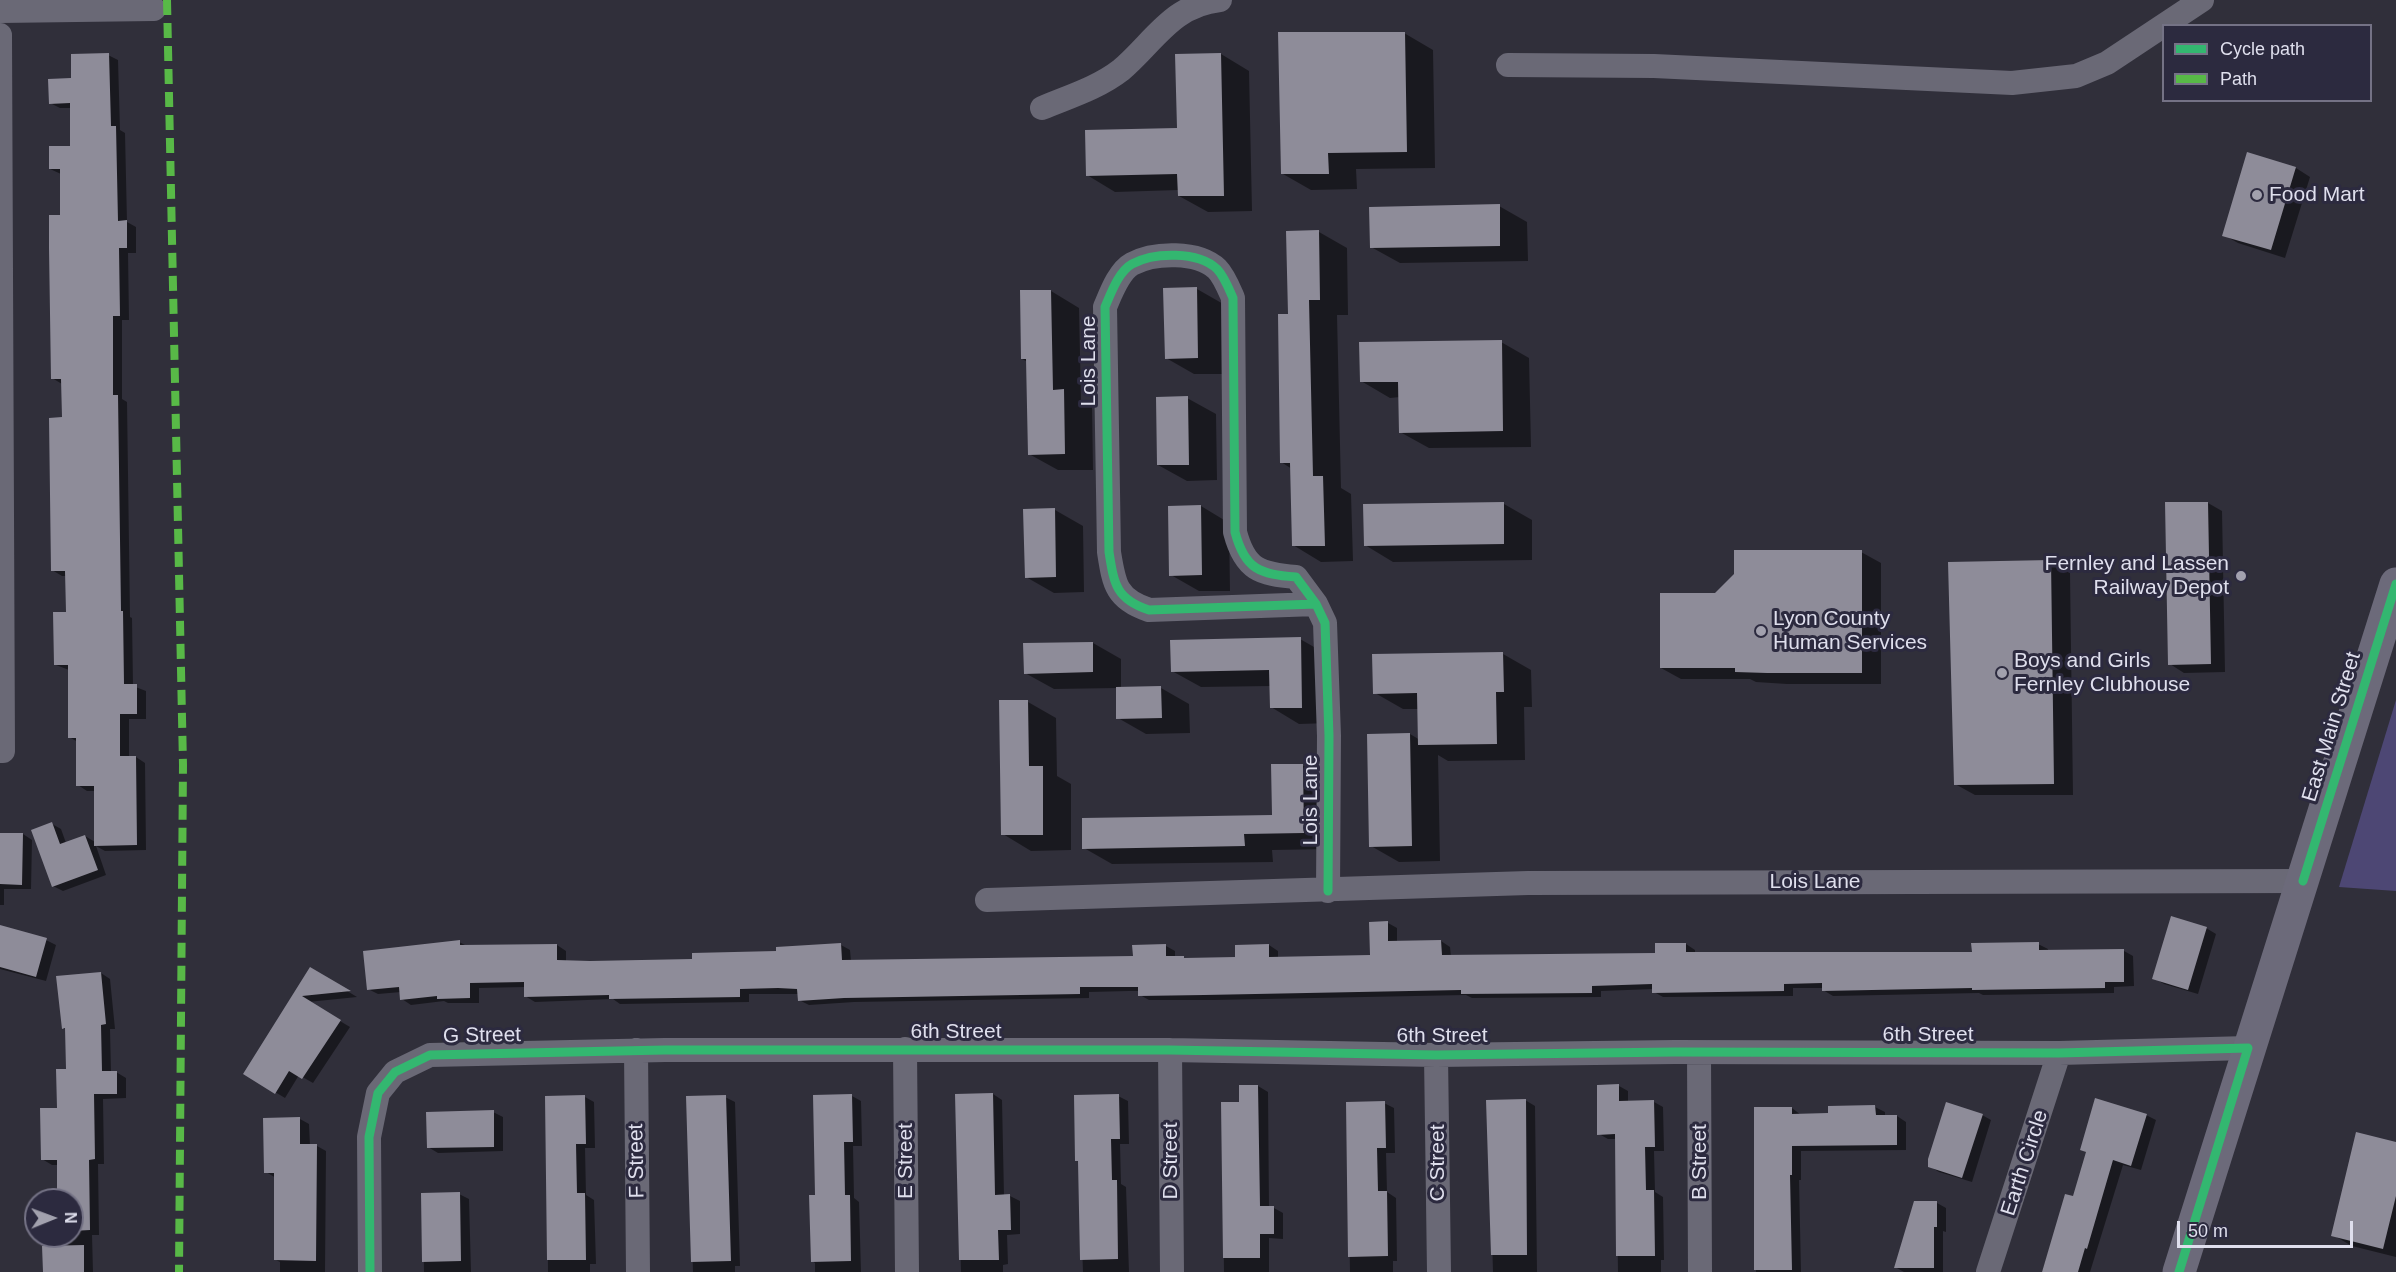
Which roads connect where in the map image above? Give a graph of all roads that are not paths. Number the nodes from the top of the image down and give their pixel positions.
1 (1220, 0) edge
2 (2202, 0) edge
3 (154, 9) dead end
4 (0, 11) edge
5 (2166, 24) edge
6 (2162, 27) edge
7 (0, 35) edge
8 (1508, 65) dead end
9 (1042, 108) dead end
10 (2396, 584) edge
11 (1316, 604) junction
12 (2, 751) edge
13 (2303, 881) junction
14 (1328, 891) junction
15 (987, 900) dead end
16 (2248, 1048) junction
17 (905, 1049) junction
18 (636, 1050) junction
19 (1170, 1050) junction
20 (1699, 1053) junction
21 (2059, 1053) junction
22 (1436, 1055) junction
23 (370, 1272) edge
24 (638, 1272) edge
25 (907, 1272) edge
26 (1172, 1272) edge
27 (1439, 1272) edge
28 (1700, 1272) edge
29 (1988, 1272) edge
30 (2179, 1272) edge

1 - 9 street
2 - 5 street
3 - 4 street
6 - 8 street
7 - 12 street
10 - 13 main road, East Main Street
11 - 11 street, Lois Lane
11 - 14 street, Lois Lane
13 - 14 street, Lois Lane
13 - 16 main road, East Main Street
14 - 15 street, Lois Lane
16 - 21 street, 6th Street
16 - 30 main road, East Main Street
17 - 18 street, 6th Street
17 - 19 street, 6th Street
17 - 25 street, E Street
18 - 23 street, G Street
18 - 24 street, F Street
19 - 22 street, 6th Street
19 - 26 street, D Street
20 - 21 street, 6th Street
20 - 22 street, 6th Street
20 - 28 street, B Street
21 - 29 street, Earth Circle
22 - 27 street, C Street

